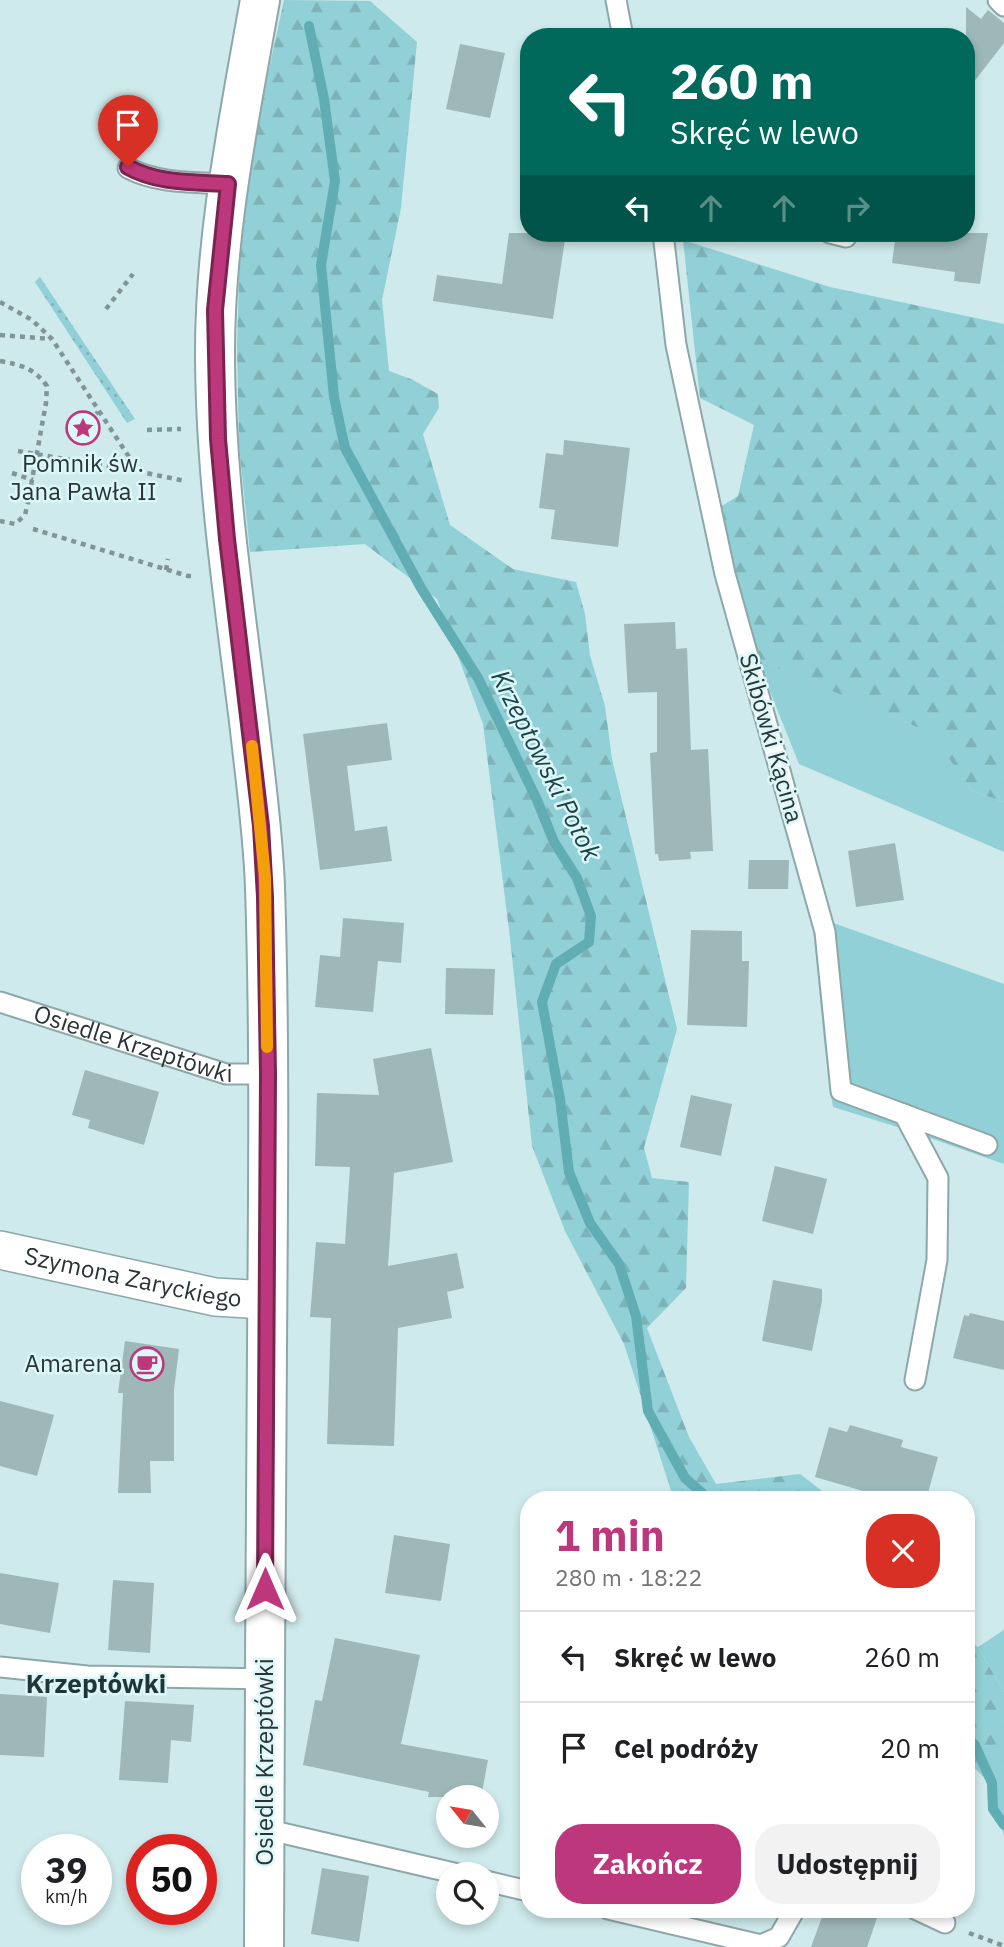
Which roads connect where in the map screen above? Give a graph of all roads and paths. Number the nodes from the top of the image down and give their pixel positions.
1 (260, 0) edge
2 (616, 0) edge
3 (998, 0) edge
4 (1004, 6) edge
5 (621, 28) edge
6 (128, 167) dead end
7 (228, 184) junction
8 (664, 242) edge
9 (133, 274) dead end
10 (0, 302) edge
11 (106, 309) dead end
12 (0, 335) edge
13 (52, 339) junction
14 (0, 361) edge
15 (98, 412) junction
16 (89, 421) dead end
17 (189, 429) dead end
18 (147, 430) dead end
19 (18, 451) dead end
20 (36, 455) junction
21 (131, 460) junction
22 (12, 474) dead end
23 (33, 480) junction
24 (191, 481) dead end
25 (0, 520) edge
26 (33, 529) dead end
27 (168, 559) dead end
28 (166, 570) junction
29 (198, 575) dead end
30 (0, 1002) edge
31 (268, 1074) junction
32 (904, 1114) junction
33 (987, 1145) dead end
34 (0, 1250) edge
35 (267, 1300) junction
36 (915, 1380) dead end
37 (0, 1667) edge
38 (265, 1679) junction
39 (265, 1829) junction
40 (436, 1869) edge
41 (499, 1884) edge
42 (520, 1889) edge
43 (646, 1918) edge
44 (790, 1918) edge
45 (934, 1918) edge
46 (945, 1923) joint
47 (1004, 1946) edge
48 (264, 1947) edge

1 - 7 main road, Osiedle Krzeptówki
2 - 5 lane
3 - 4 lane
6 - 7 lane
7 - 31 main road, Osiedle Krzeptówki
8 - 32 lane, Skibówki Kącina
9 - 11 path
10 - 13 path
12 - 13 path
13 - 15 path
14 - 20 path
15 - 16 path
15 - 21 path
17 - 18 path
19 - 20 path
20 - 21 path
20 - 23 path
21 - 24 path
22 - 23 path
23 - 25 path
26 - 28 path
27 - 28 path
28 - 29 path
30 - 31 lane, Osiedle Krzeptówki
31 - 35 main road, Osiedle Krzeptówki
32 - 33 lane, Skibówki Kącina
32 - 36 lane
34 - 35 street, Szymona Zaryckiego
35 - 38 main road, Osiedle Krzeptówki
37 - 38 lane
38 - 39 main road, Osiedle Krzeptówki
39 - 40 lane
39 - 48 main road, Osiedle Krzeptówki
41 - 42 lane
43 - 44 lane
45 - 46 lane
46 - 47 path

